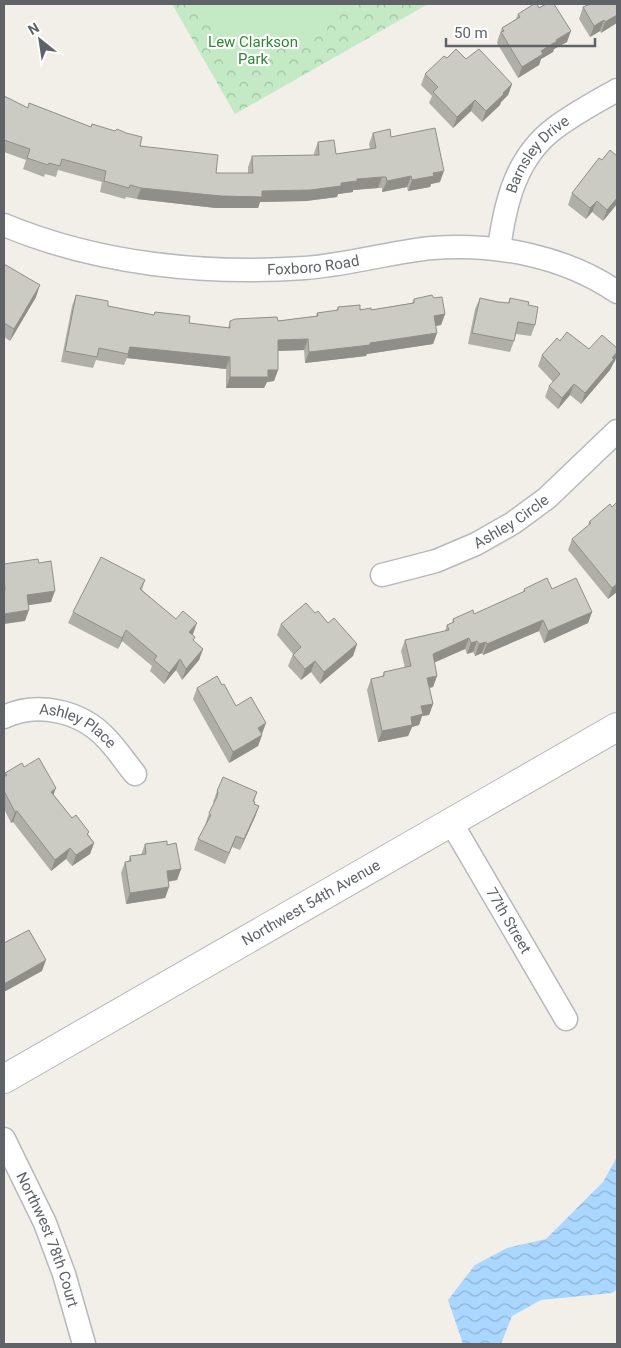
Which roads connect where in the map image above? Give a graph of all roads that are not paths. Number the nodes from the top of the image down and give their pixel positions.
1 (617, 90) edge
2 (4, 225) edge
3 (499, 249) junction
4 (617, 292) edge
5 (617, 431) edge
6 (382, 575) dead end
7 (4, 717) edge
8 (617, 727) edge
9 (135, 774) dead end
10 (451, 822) junction
11 (566, 1020) dead end
12 (4, 1079) edge
13 (4, 1138) edge
14 (84, 1344) edge

1 - 3 street, Barnsley Drive
2 - 3 street, Foxboro Road
3 - 4 street, Foxboro Road
5 - 6 street, Ashley Circle
7 - 9 street, Ashley Place
8 - 10 street, Northwest 54th Avenue
10 - 11 street, 77th Street
10 - 12 street, Northwest 54th Avenue
13 - 14 street, Northwest 78th Court

